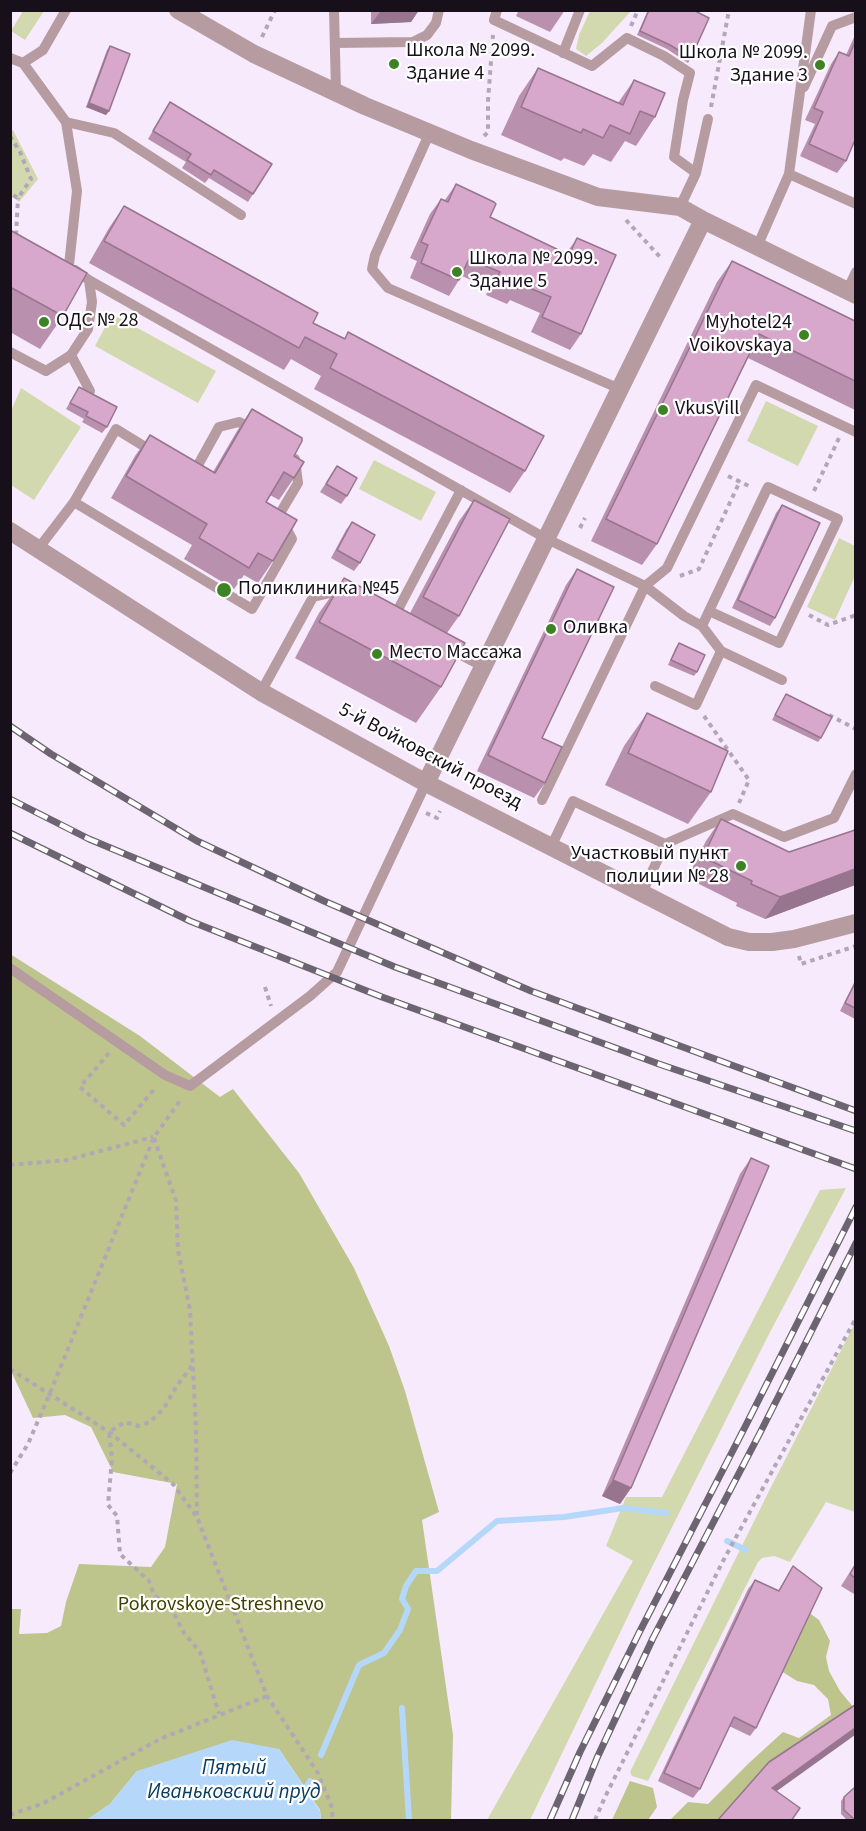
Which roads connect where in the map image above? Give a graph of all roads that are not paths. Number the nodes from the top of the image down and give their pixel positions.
1 (66, 10) edge
2 (178, 10) edge
3 (334, 10) edge
4 (439, 10) edge
5 (580, 10) edge
6 (811, 10) edge
7 (496, 15) edge
8 (855, 17) edge
9 (335, 43) junction
10 (563, 53) junction
11 (10, 58) edge
12 (23, 63) junction
13 (336, 92) junction
14 (799, 99) junction
15 (708, 119) road end
16 (66, 122) junction
17 (430, 132) junction
18 (696, 173) junction
19 (789, 174) junction
20 (855, 204) edge
21 (680, 207) junction
22 (241, 215) dead end
23 (703, 220) junction
24 (757, 247) junction
25 (855, 272) edge
26 (89, 280) junction
27 (851, 293) edge
28 (10, 352) edge
29 (71, 355) junction
30 (620, 389) junction
31 (90, 390) edge
32 (855, 432) edge
33 (266, 437) edge
34 (284, 447) edge
35 (163, 458) edge
36 (182, 470) edge
37 (461, 490) junction
38 (74, 502) junction
39 (10, 531) edge
40 (547, 538) junction
41 (38, 549) junction
42 (649, 583) junction
43 (361, 602) edge
44 (710, 611) junction
45 (382, 614) edge
46 (702, 626) junction
47 (441, 644) edge
48 (721, 651) junction
49 (484, 667) junction
50 (782, 680) dead end
51 (655, 686) dead end
52 (261, 692) junction
53 (855, 774) edge
54 (426, 783) junction
55 (542, 800) edge
56 (665, 844) junction
57 (551, 847) junction
58 (642, 893) junction
59 (855, 923) edge
60 (10, 968) edge

1 - 12 lane
2 - 13 street
3 - 9 lane
4 - 9 lane
5 - 10 lane
6 - 14 lane
7 - 10 lane
8 - 14 lane
9 - 13 lane
10 - 18 lane
11 - 12 lane
12 - 16 lane
13 - 17 street
14 - 19 lane
15 - 18 lane
16 - 22 lane
16 - 26 lane
17 - 21 street
17 - 30 lane
18 - 21 lane
19 - 20 lane
19 - 24 lane
21 - 23 street
23 - 24 street
23 - 30 street
24 - 27 street
25 - 27 lane
26 - 29 lane
26 - 37 lane
28 - 29 lane
29 - 31 lane
30 - 40 street
32 - 42 lane
33 - 36 lane
34 - 38 lane
35 - 38 lane
37 - 40 lane
37 - 45 lane
38 - 41 lane
39 - 41 street, 5-й Войковский проезд
40 - 42 lane
40 - 49 street
41 - 52 street, 5-й Войковский проезд
42 - 46 lane
42 - 55 lane
43 - 52 lane
44 - 44 lane
44 - 46 lane
46 - 48 lane
47 - 49 lane
48 - 50 lane
48 - 51 lane
49 - 54 street
52 - 54 street, 5-й Войковский проезд
53 - 56 lane
54 - 57 street, 5-й Войковский проезд
54 - 60 lane
56 - 57 lane
56 - 58 lane
57 - 58 street, 5-й Войковский проезд
58 - 59 street, 5-й Войковский проезд

